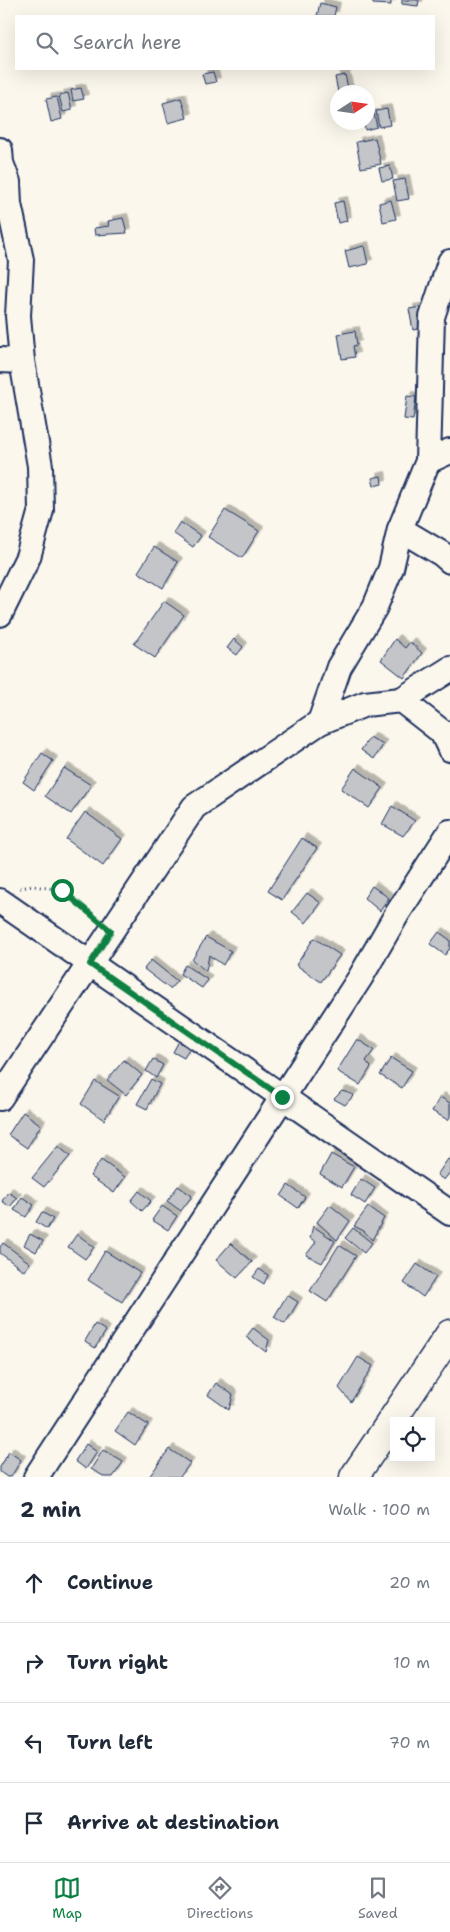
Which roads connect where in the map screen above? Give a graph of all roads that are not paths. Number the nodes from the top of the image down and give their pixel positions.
1 (0, 150) edge
2 (450, 262) edge
3 (11, 360) edge
4 (450, 451) edge
5 (428, 461) junction
6 (400, 530) junction
7 (450, 561) edge
8 (0, 614) edge
9 (450, 668) edge
10 (401, 700) junction
11 (320, 722) junction
12 (450, 749) edge
13 (450, 832) edge
14 (8, 895) edge
15 (90, 964) junction
16 (282, 1097) junction
17 (0, 1098) edge
18 (450, 1213) edge
19 (450, 1334) edge
20 (36, 1477) edge
21 (354, 1477) edge

1 - 3 street
2 - 5 street
3 - 8 street
4 - 5 street
5 - 6 street
6 - 7 street
6 - 11 street
9 - 10 street
10 - 11 street
10 - 12 street
11 - 15 street
13 - 16 street
14 - 15 street
15 - 16 street
15 - 17 street
16 - 18 street
16 - 20 street
19 - 21 main road

